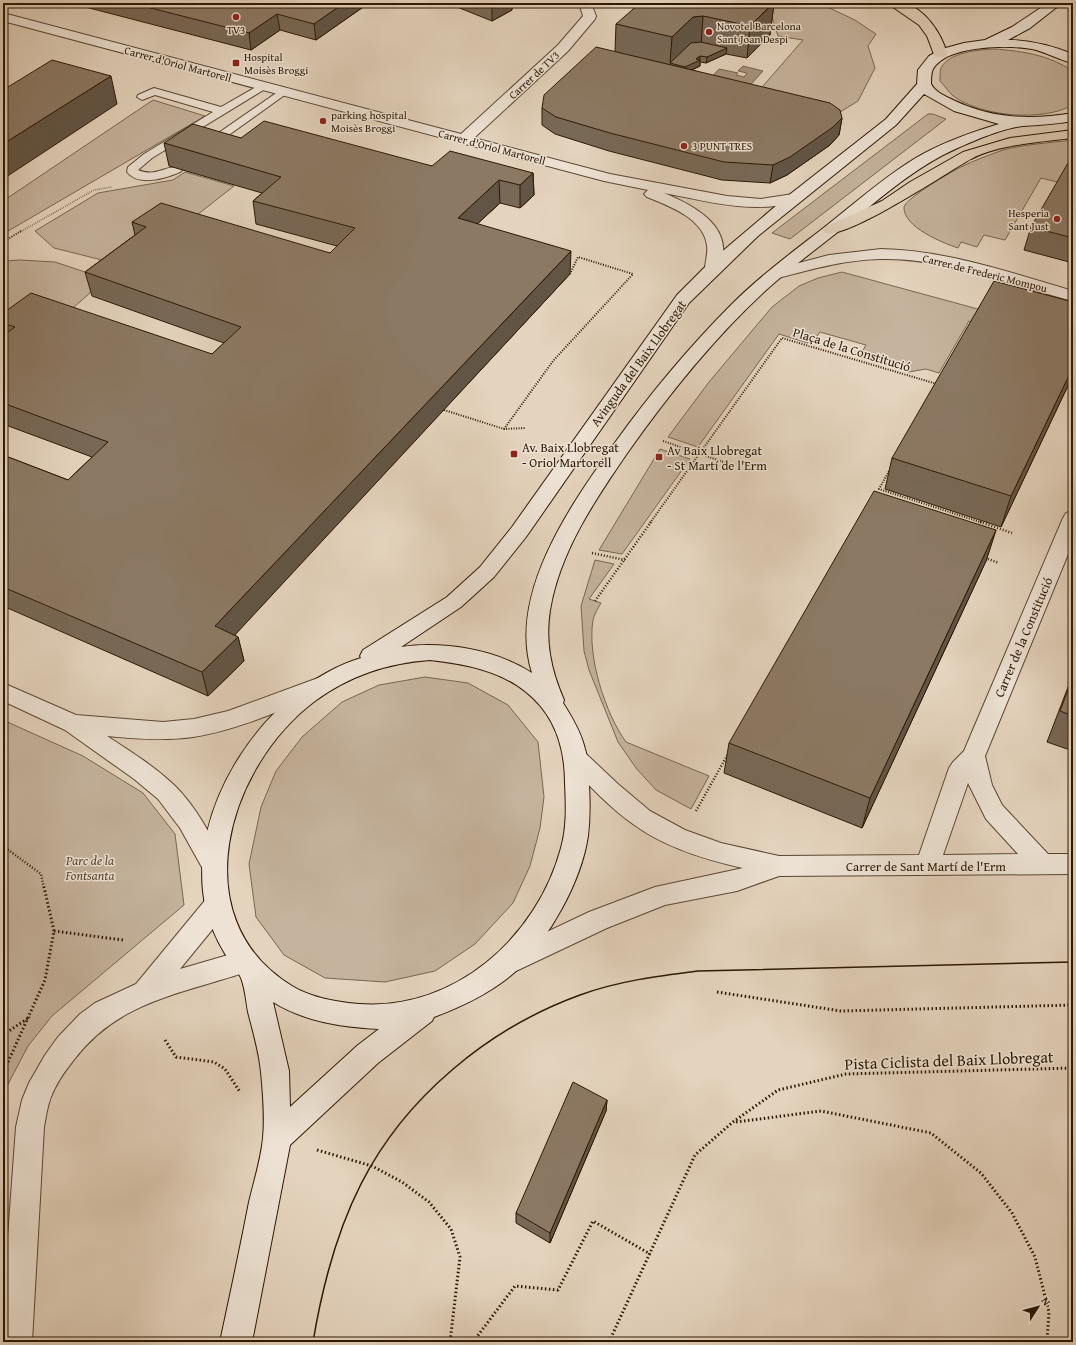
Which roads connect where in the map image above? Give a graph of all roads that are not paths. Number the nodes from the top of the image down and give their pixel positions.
1 (585, 3) edge
2 (893, 3) edge
3 (1056, 3) edge
4 (5, 19) edge
5 (978, 44) junction
6 (940, 54) junction
7 (1073, 59) edge
8 (924, 85) junction
9 (261, 86) junction
10 (282, 92) junction
11 (142, 97) dead end
12 (223, 111) junction
13 (1073, 116) edge
14 (1073, 121) edge
15 (1051, 122) junction
16 (1017, 123) junction
17 (1073, 134) edge
18 (464, 139) junction
19 (208, 145) edge
20 (176, 170) edge
21 (610, 178) junction
22 (793, 199) junction
23 (831, 230) junction
24 (713, 267) junction
25 (778, 273) junction
26 (1073, 296) edge
27 (1073, 518) edge
28 (351, 669) junction
29 (318, 686) junction
30 (3, 691) edge
31 (558, 713) junction
32 (73, 724) junction
33 (973, 756) junction
34 (576, 758) junction
35 (213, 864) junction
36 (1073, 864) edge
37 (1043, 865) junction
38 (779, 866) junction
39 (927, 866) junction
40 (216, 906) junction
41 (504, 964) junction
42 (249, 967) junction
43 (145, 992) junction
44 (430, 1007) junction
45 (278, 1138) junction
46 (16, 1342) edge
47 (236, 1342) edge

1 - 18 street, Carrer de TV3
2 - 6 highway
3 - 5 street
4 - 9 street, Carrer d'Oriol Martorell
5 - 6 street
5 - 7 street
6 - 8 street
8 - 16 street
8 - 22 street, Avinguda del Baix Llobregat
9 - 10 street, Carrer d'Oriol Martorell
9 - 12 lane
10 - 18 street, Carrer d'Oriol Martorell
10 - 19 lane
11 - 12 lane
12 - 20 lane
13 - 15 street
14 - 15 highway
15 - 16 street
16 - 23 street
17 - 23 highway
18 - 21 street, Carrer d'Oriol Martorell
21 - 22 street, Carrer d'Oriol Martorell
21 - 24 street, Carrer d'Oriol Martorell
22 - 24 street, Avinguda del Baix Llobregat
23 - 25 street
24 - 28 street, Avinguda del Baix Llobregat
25 - 26 street, Carrer de Frederic Mompou
25 - 31 street
27 - 33 street, Carrer de la Constitució
28 - 29 street
28 - 31 street
29 - 32 street
29 - 35 street
30 - 32 street
31 - 34 street
32 - 35 street
33 - 37 street
33 - 39 street, Carrer de la Constitució
34 - 38 street, Carrer de Sant Martí de l'Erm
34 - 41 street
35 - 40 street
36 - 37 street, Carrer de Sant Martí de l'Erm
37 - 39 street, Carrer de Sant Martí de l'Erm
38 - 39 street, Carrer de Sant Martí de l'Erm
38 - 41 street, Carrer de Sant Martí de l'Erm
40 - 42 street
40 - 43 street
41 - 44 street
42 - 43 street
42 - 44 street
42 - 45 street
43 - 46 street
44 - 45 street
45 - 47 street

